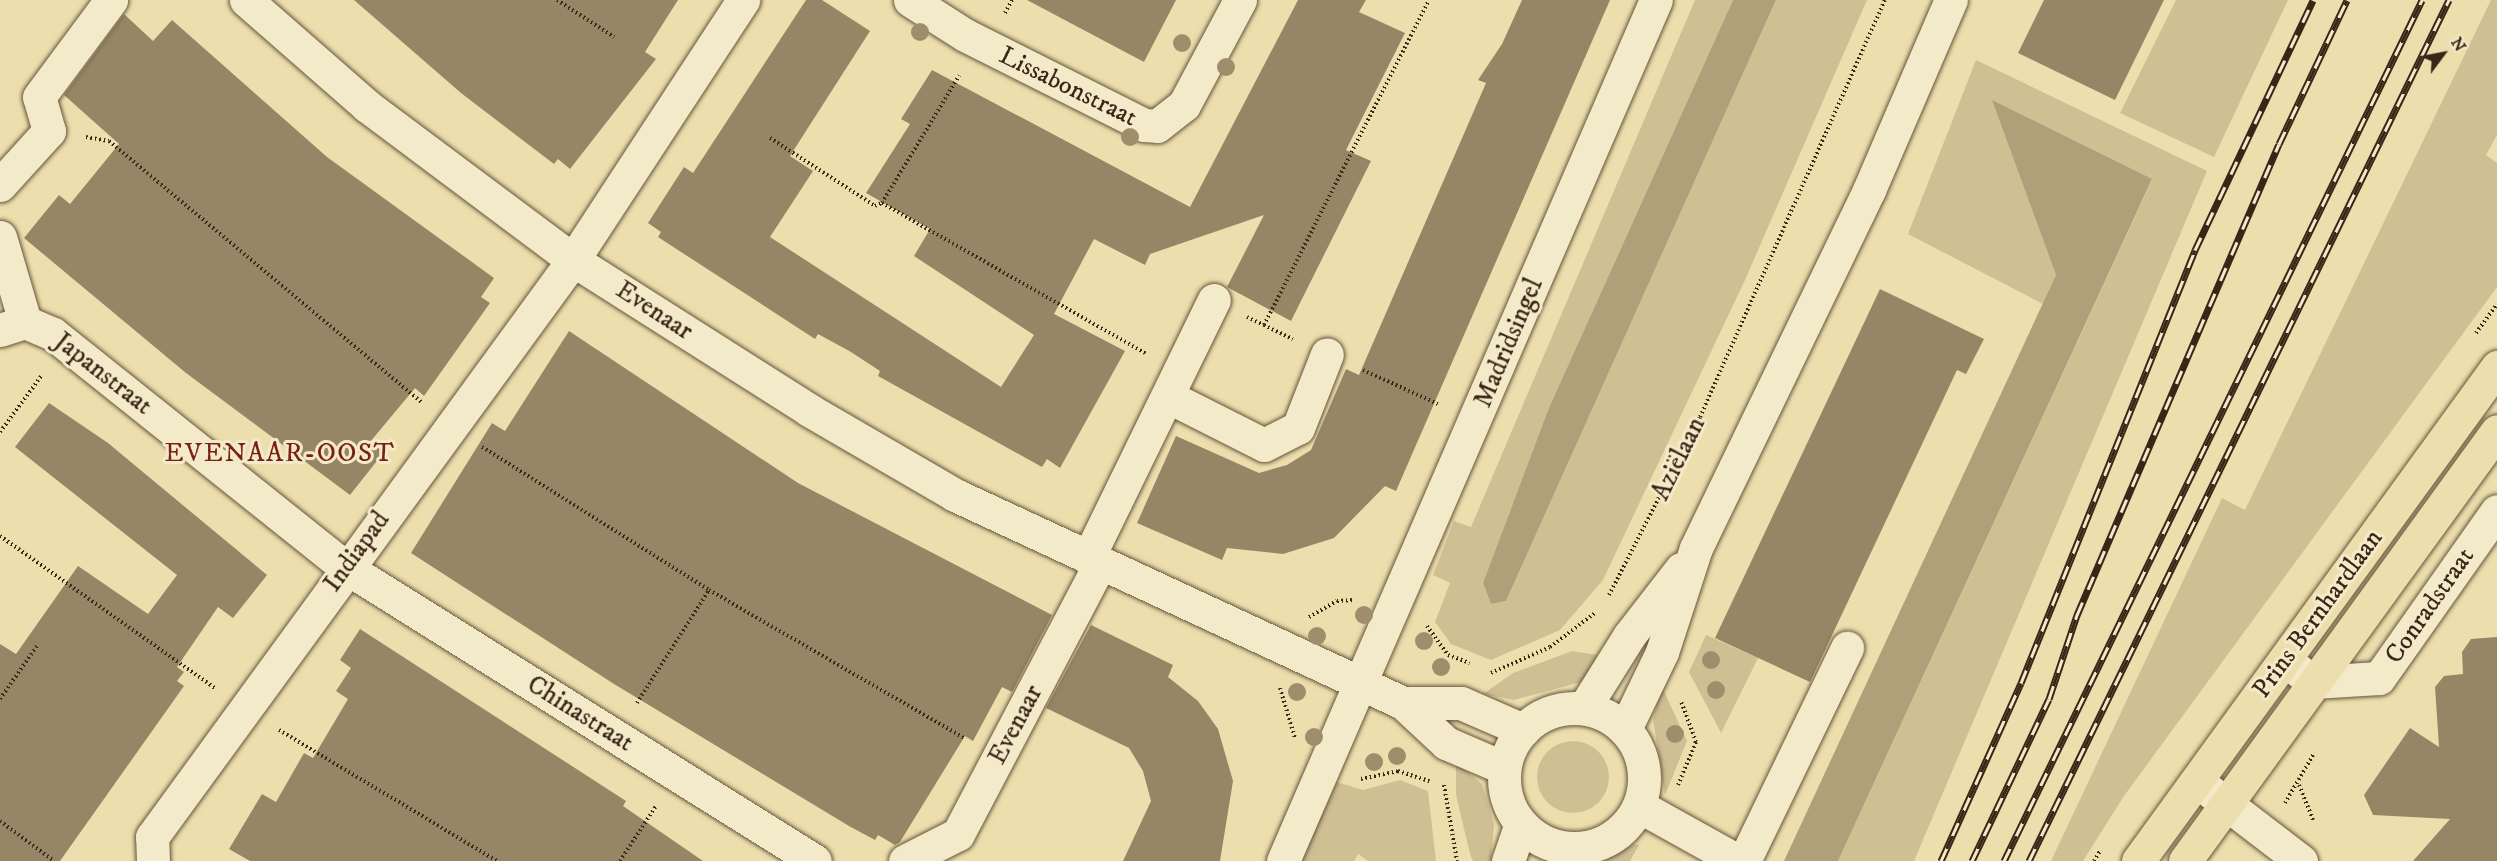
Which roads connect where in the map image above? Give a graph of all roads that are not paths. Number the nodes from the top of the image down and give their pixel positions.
1 (111, 0) edge
2 (246, 0) edge
3 (743, 0) edge
4 (910, 0) edge
5 (1240, 0) edge
6 (1656, 0) edge
7 (1951, 0) edge
8 (0, 185) edge
9 (0, 237) edge
10 (573, 260) junction
11 (1214, 300) road end
12 (13, 326) edge
13 (1328, 354) road end
14 (2497, 367) edge
15 (1174, 385) junction
16 (2497, 431) edge
17 (2497, 511) edge
18 (1696, 548) junction
19 (1094, 561) junction
20 (345, 567) junction
21 (1847, 648) dead end
22 (2285, 660) junction
23 (2313, 682) junction
24 (1363, 686) junction
25 (1403, 703) junction
26 (1584, 708) junction
27 (1523, 729) junction
28 (1625, 729) junction
29 (1504, 768) junction
30 (2198, 782) junction
31 (2227, 805) junction
32 (1639, 806) junction
33 (1521, 824) junction
34 (1561, 854) edge
35 (151, 855) edge
36 (815, 861) edge
37 (905, 861) edge
38 (1282, 861) edge
39 (1508, 861) edge
40 (1738, 861) edge
41 (1744, 861) edge
42 (2138, 861) edge
43 (2185, 861) edge
44 (2301, 861) edge

1 - 8 street
2 - 10 street, Evenaar
3 - 10 street
4 - 5 street, Lissabonstraat
6 - 24 street, Madridsingel
7 - 18 street
9 - 12 street, Japanstraat
10 - 19 street, Evenaar
10 - 20 street, Indiapad
11 - 15 street
12 - 20 street, Japanstraat
13 - 15 street
14 - 22 main road, Prins Bernhardlaan
15 - 19 street
16 - 23 main road, Prins Bernhardlaan
17 - 23 street, Conradstraat
18 - 26 street
18 - 28 street
19 - 24 street, Evenaar
19 - 37 street, Evenaar
20 - 35 street, Indiapad
20 - 36 street, Chinastraat
21 - 41 street
22 - 23 street
22 - 30 main road, Prins Bernhardlaan
23 - 31 main road, Prins Bernhardlaan
24 - 25 street, Evenaar
24 - 38 street, Madridsingel
25 - 27 street, Evenaar
25 - 29 street, Evenaar
26 - 27 street
26 - 28 street
27 - 29 street
28 - 32 street
29 - 33 street
30 - 31 street
30 - 42 main road, Prins Bernhardlaan
31 - 43 main road, Prins Bernhardlaan
31 - 44 street
32 - 34 street
32 - 40 street
33 - 34 street
33 - 39 street

